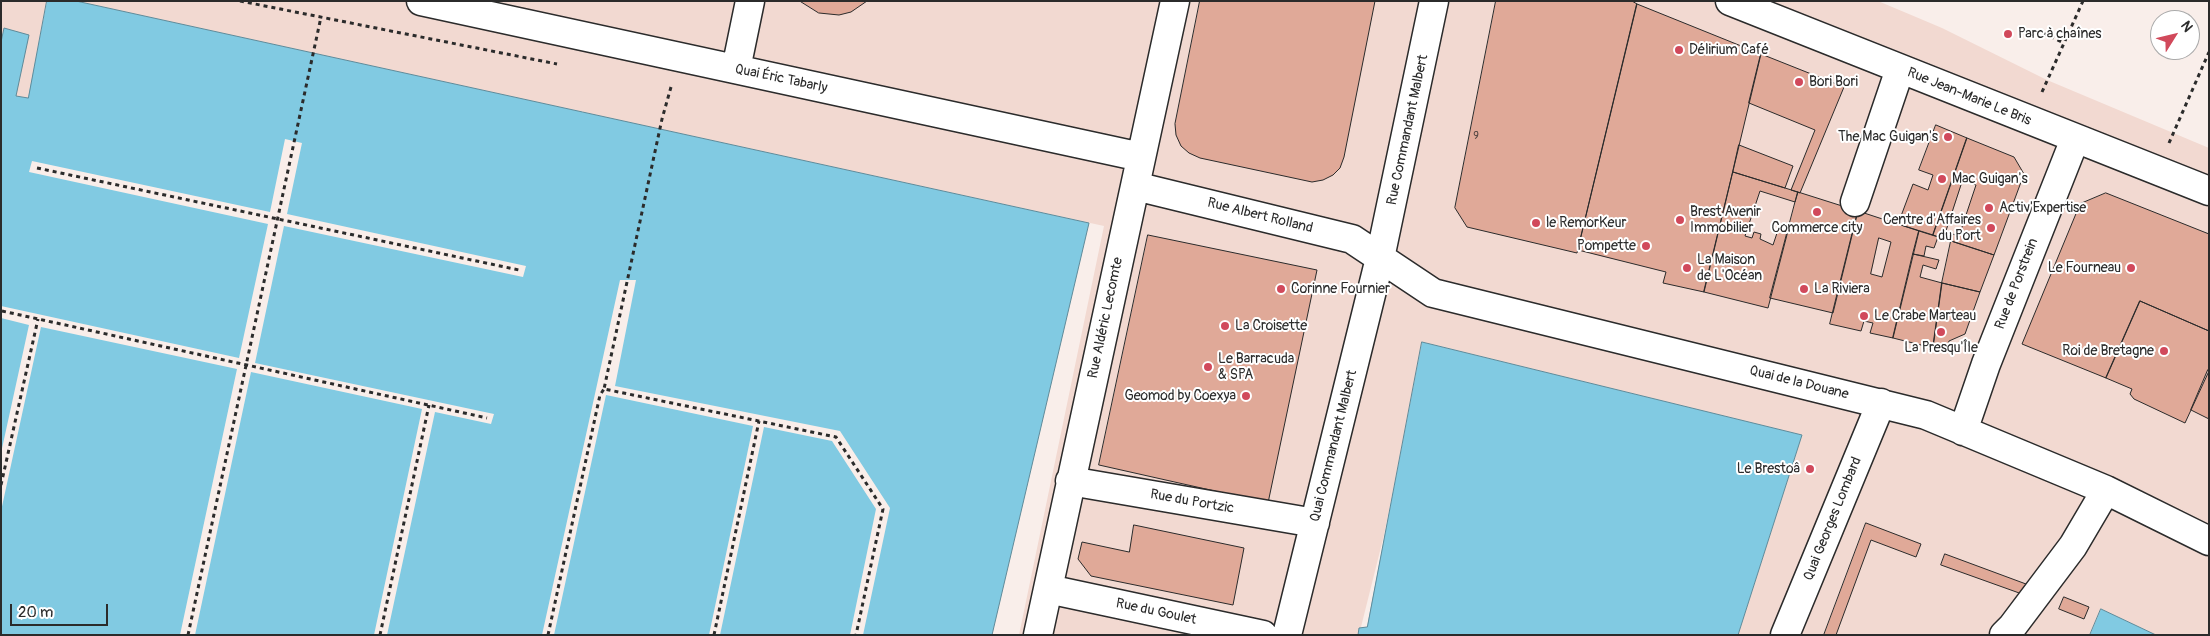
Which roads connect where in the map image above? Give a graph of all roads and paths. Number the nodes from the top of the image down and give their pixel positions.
1 (421, 1) edge
2 (750, 1) edge
3 (1175, 1) edge
4 (1434, 1) edge
5 (1730, 1) edge
6 (2083, 1) edge
7 (321, 17) dead end
8 (2043, 33) dead end
9 (2064, 43) junction
10 (2209, 52) edge
11 (736, 69) junction
12 (1900, 70) junction
13 (670, 87) dead end
14 (2028, 121) junction
15 (2075, 139) junction
16 (1141, 157) junction
17 (37, 168) dead end
18 (2157, 170) junction
19 (1135, 186) junction
20 (2209, 191) edge
21 (1854, 202) dead end
22 (277, 219) junction
23 (1380, 258) junction
24 (519, 270) dead end
25 (2, 311) edge
26 (38, 319) junction
27 (246, 365) junction
28 (604, 389) junction
29 (1881, 403) junction
30 (429, 405) junction
31 (487, 418) dead end
32 (759, 421) junction
33 (1963, 430) junction
34 (1070, 481) junction
35 (1, 485) edge
36 (2106, 490) junction
37 (1315, 523) junction
38 (2209, 541) edge
39 (1048, 589) junction
40 (188, 635) edge
41 (380, 635) edge
42 (548, 635) edge
43 (714, 635) edge
44 (856, 635) edge
45 (1038, 635) edge
46 (1263, 635) edge
47 (1287, 635) edge
48 (1785, 635) edge
49 (2004, 635) edge

1 - 11 street, Quai Éric Tabarly
2 - 11 street
3 - 16 street, Rue Aldéric Lecomte
4 - 23 street, Rue Commandant Malbert
5 - 12 street, Rue Jean-Marie Le Bris
6 - 9 path
7 - 22 path
8 - 9 path
9 - 14 path
10 - 18 path
11 - 16 street, Quai Éric Tabarly
12 - 14 street, Rue Jean-Marie Le Bris
12 - 21 street
13 - 28 path
14 - 15 street, Rue Jean-Marie Le Bris
15 - 18 street, Rue Jean-Marie Le Bris
15 - 33 street, Rue de Porstrein
16 - 19 street, Rue Aldéric Lecomte
17 - 22 path
18 - 20 street, Rue Jean-Marie Le Bris
19 - 23 street, Rue Albert Rolland
19 - 34 street, Rue Aldéric Lecomte
22 - 24 path
22 - 27 path
23 - 29 street, Quai de la Douane
23 - 37 street, Quai Commandant Malbert
25 - 26 path
26 - 27 path
26 - 35 path
27 - 30 path
27 - 40 path
28 - 32 path
28 - 42 path
29 - 33 street, Quai de la Douane
29 - 48 street, Quai Georges Lombard
30 - 31 path
30 - 41 path
32 - 43 path
32 - 44 path
33 - 36 street, Quai de la Douane
34 - 37 street, Rue du Portzic
34 - 39 street, Rue Aldéric Lecomte
36 - 38 street, Quai de la Douane
36 - 49 street
37 - 47 street, Quai Commandant Malbert
39 - 45 street, Rue Aldéric Lecomte
39 - 46 street, Rue du Goulet

